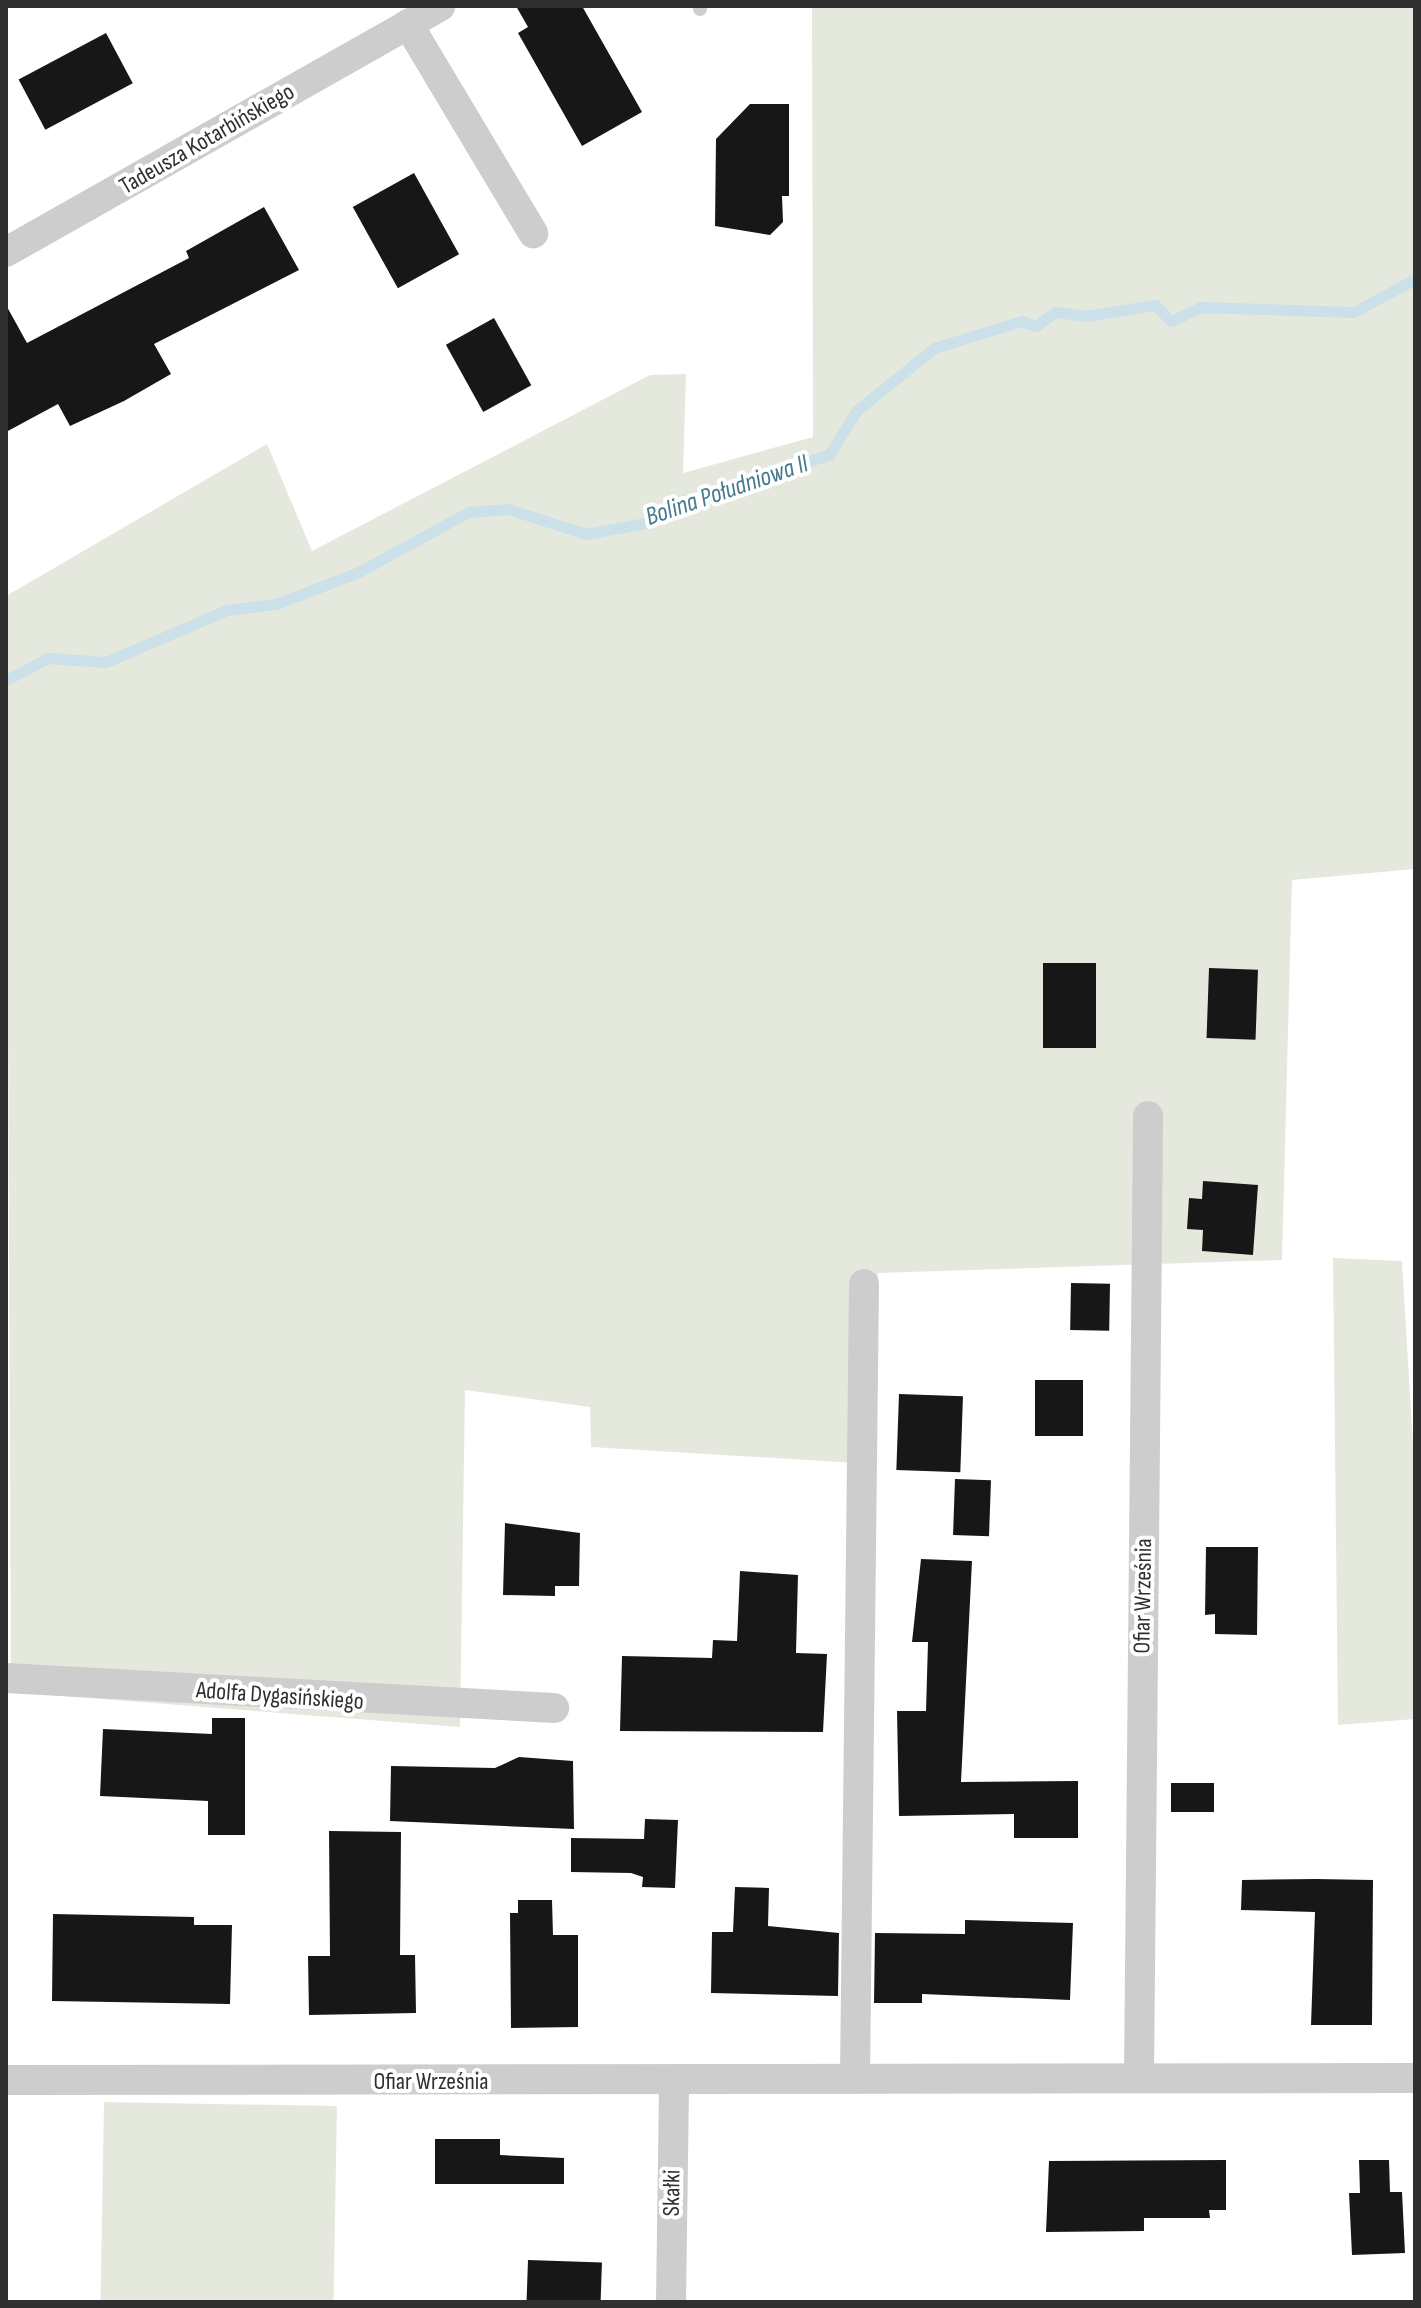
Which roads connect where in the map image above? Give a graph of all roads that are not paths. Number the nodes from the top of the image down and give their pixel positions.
1 (440, 6) edge
2 (408, 24) junction
3 (533, 233) dead end
4 (6, 252) edge
5 (1148, 1116) dead end
6 (864, 1284) dead end
7 (6, 1678) edge
8 (554, 1708) dead end
9 (855, 2077) junction
10 (1139, 2077) junction
11 (1415, 2078) edge
12 (6, 2080) edge
13 (674, 2083) junction
14 (671, 2302) edge

1 - 2 street, Tadeusza Kotarbińskiego
2 - 3 street
2 - 4 street, Tadeusza Kotarbińskiego
5 - 10 street, Ofiar Września
6 - 9 street
7 - 8 street, Adolfa Dygasińskiego
9 - 10 street, Ofiar Września
9 - 13 street, Ofiar Września
10 - 11 street, Ofiar Września
12 - 13 street, Ofiar Września
13 - 14 street, Skałki

